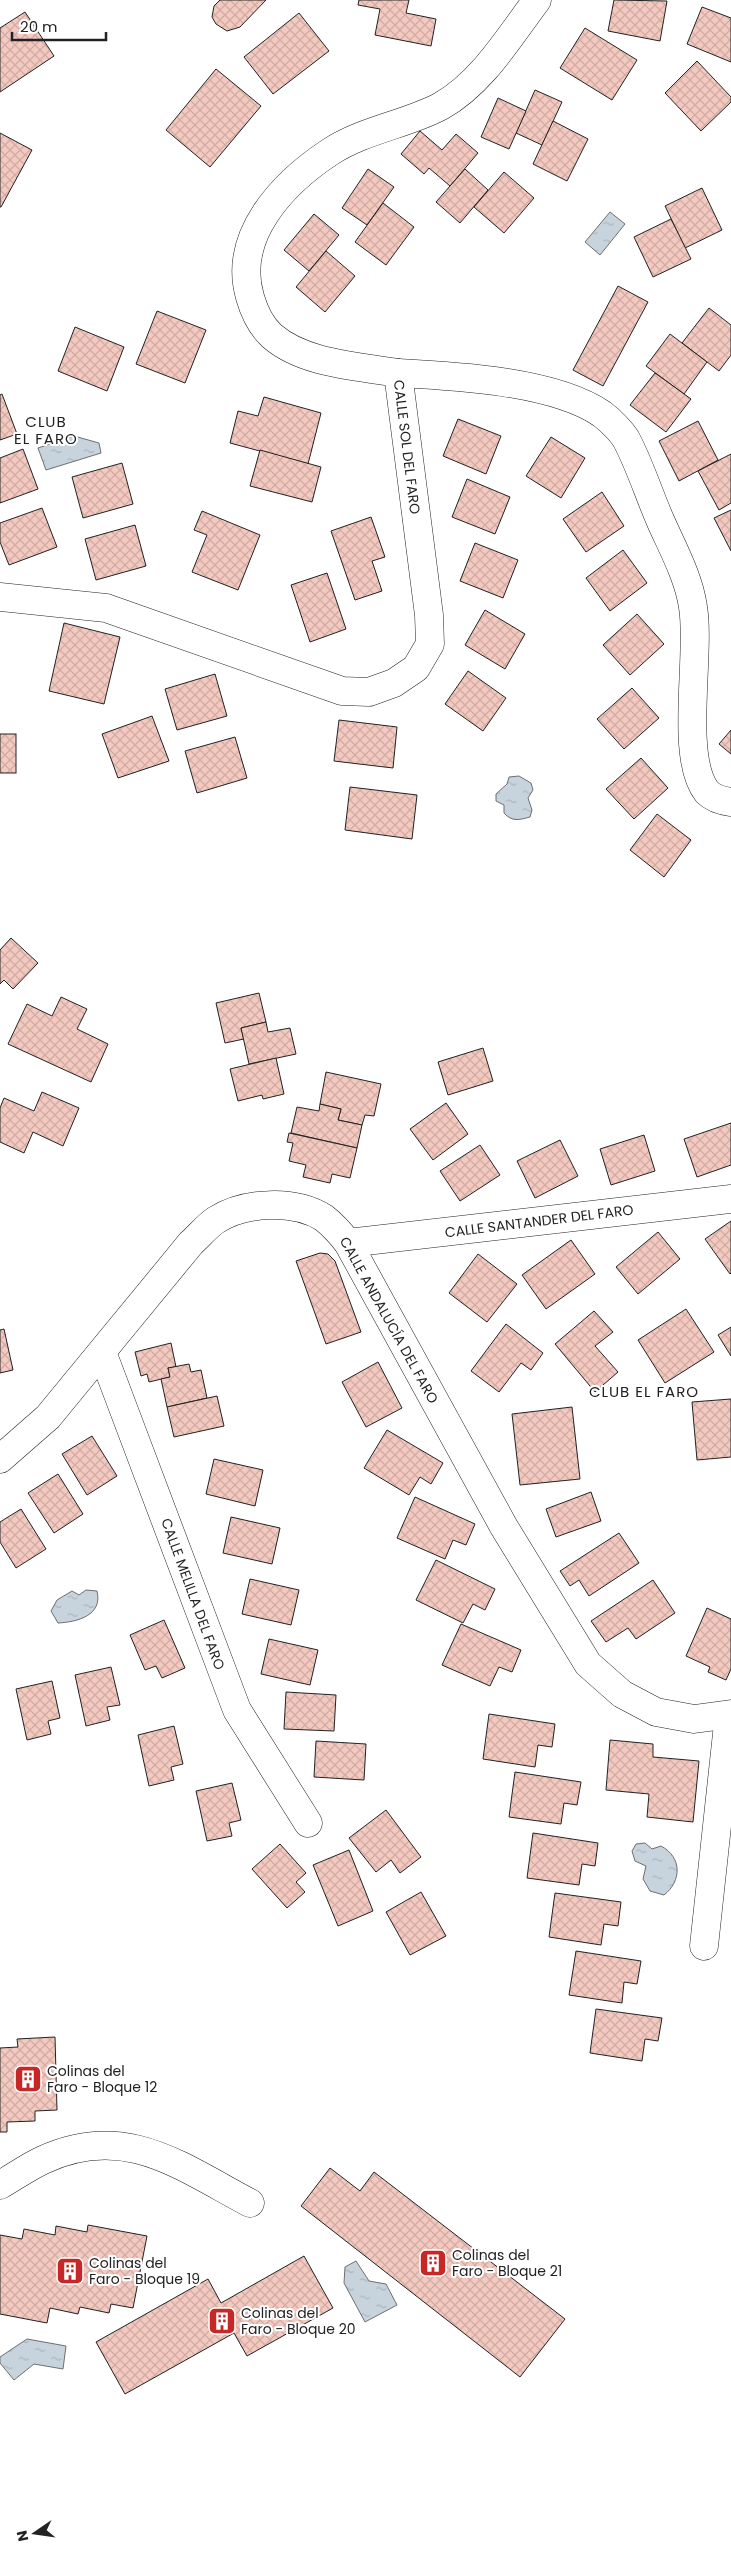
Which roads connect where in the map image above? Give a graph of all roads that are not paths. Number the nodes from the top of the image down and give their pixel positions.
1 (537, 0) edge
2 (398, 373) junction
3 (0, 597) edge
4 (731, 802) edge
5 (731, 1199) edge
6 (348, 1243) junction
7 (102, 1352) junction
8 (0, 1458) edge
9 (730, 1715) edge
10 (308, 1823) dead end
11 (704, 1946) dead end
12 (0, 2185) edge
13 (250, 2203) dead end

1 - 2 street, CALLE SOL DEL FARO
2 - 3 street, CALLE SOL DEL FARO
2 - 4 street
5 - 6 street, CALLE SANTANDER DEL FARO
6 - 7 street, CALLE ANDALUCÍA DEL FARO
6 - 9 street, CALLE ANDALUCÍA DEL FARO
7 - 8 street, CALLE ANDALUCÍA DEL FARO
7 - 10 street, CALLE MELILLA DEL FARO
9 - 11 street
12 - 13 street

